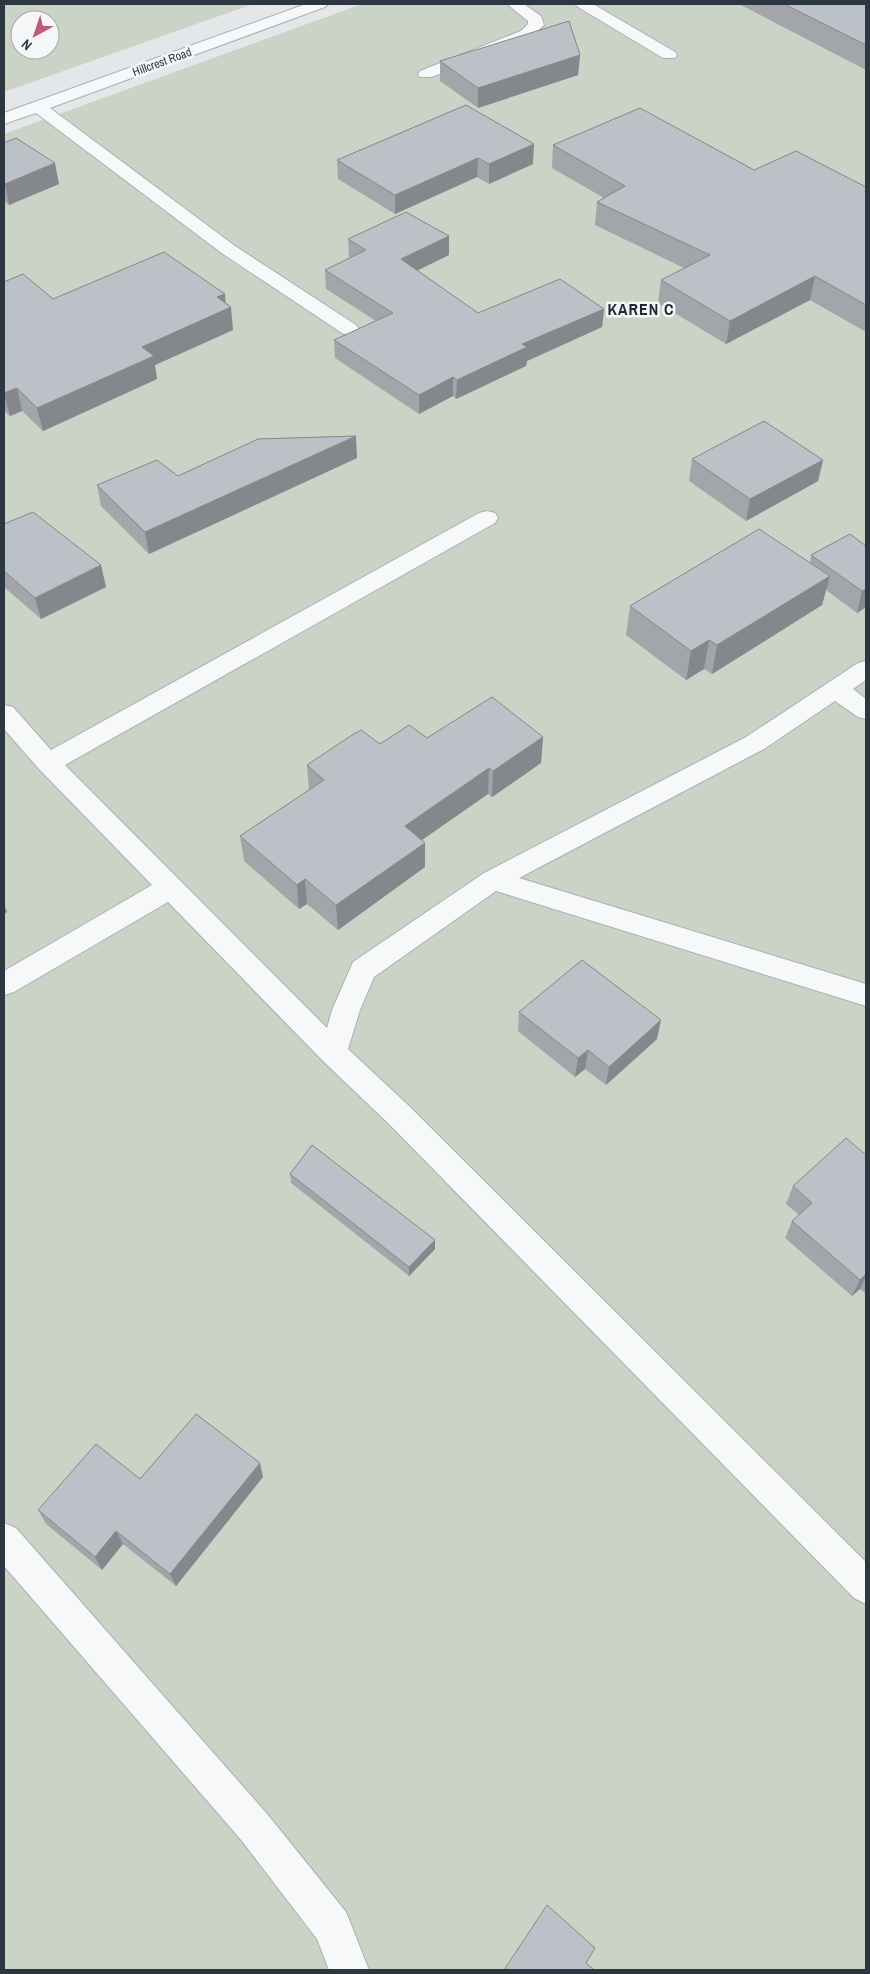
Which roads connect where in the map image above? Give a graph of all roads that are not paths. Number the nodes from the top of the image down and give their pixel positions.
1 (320, 4) edge
2 (514, 4) edge
3 (583, 4) edge
4 (669, 55) dead end
5 (426, 74) dead end
6 (38, 107) junction
7 (4, 119) edge
8 (349, 329) dead end
9 (487, 518) dead end
10 (866, 669) edge
11 (837, 690) junction
12 (866, 711) edge
13 (4, 713) edge
14 (48, 763) junction
15 (493, 880) junction
16 (170, 887) junction
17 (4, 984) edge
18 (866, 995) edge
19 (333, 1053) junction
20 (4, 1540) edge
21 (866, 1586) edge
22 (349, 1970) edge

1 - 6 street, Hillcrest Road
2 - 5 street
3 - 4 street
6 - 7 street, Hillcrest Road
6 - 8 street
9 - 14 street
10 - 11 street
11 - 12 street
11 - 15 street
13 - 14 street
14 - 16 street
15 - 18 street
15 - 19 street
16 - 17 street
16 - 19 street
19 - 21 street
20 - 22 street

